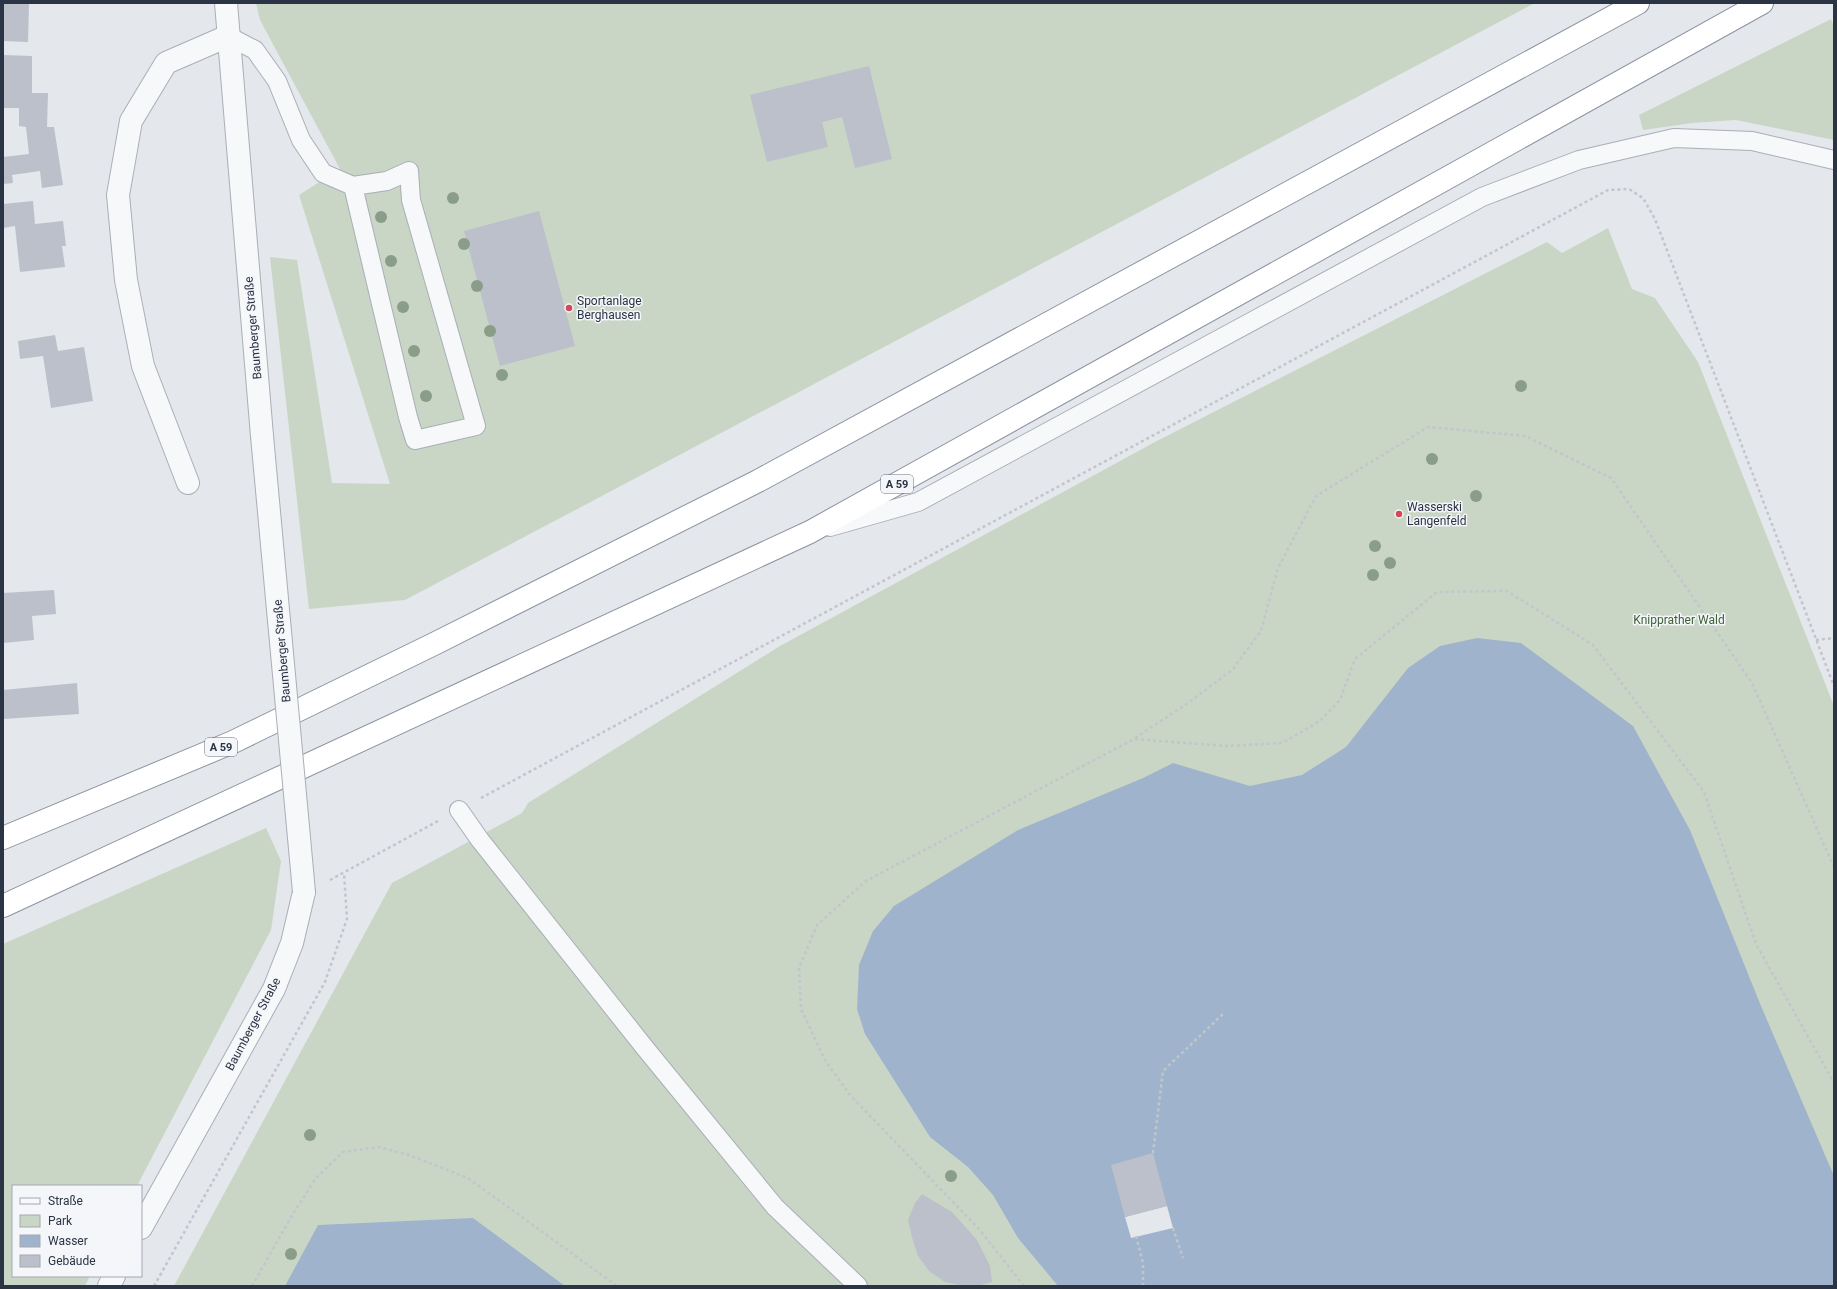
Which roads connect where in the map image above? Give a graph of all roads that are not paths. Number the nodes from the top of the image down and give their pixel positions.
1 (226, 3) edge
2 (1638, 3) edge
3 (1762, 3) edge
4 (228, 36) junction
5 (1834, 160) edge
6 (352, 186) junction
7 (188, 483) dead end
8 (810, 532) junction
9 (458, 810) road end
10 (3, 838) edge
11 (3, 906) edge
12 (142, 1226) edge
13 (113, 1277) edge
14 (108, 1286) edge
15 (858, 1286) edge

1 - 4 street, Baumberger Straße
2 - 10 highway, A 59
3 - 8 highway, A 59
4 - 6 lane
4 - 7 street
4 - 12 street, Baumberger Straße, bridge
5 - 8 lane
6 - 6 lane
8 - 11 highway, A 59
9 - 15 lane
13 - 14 street

